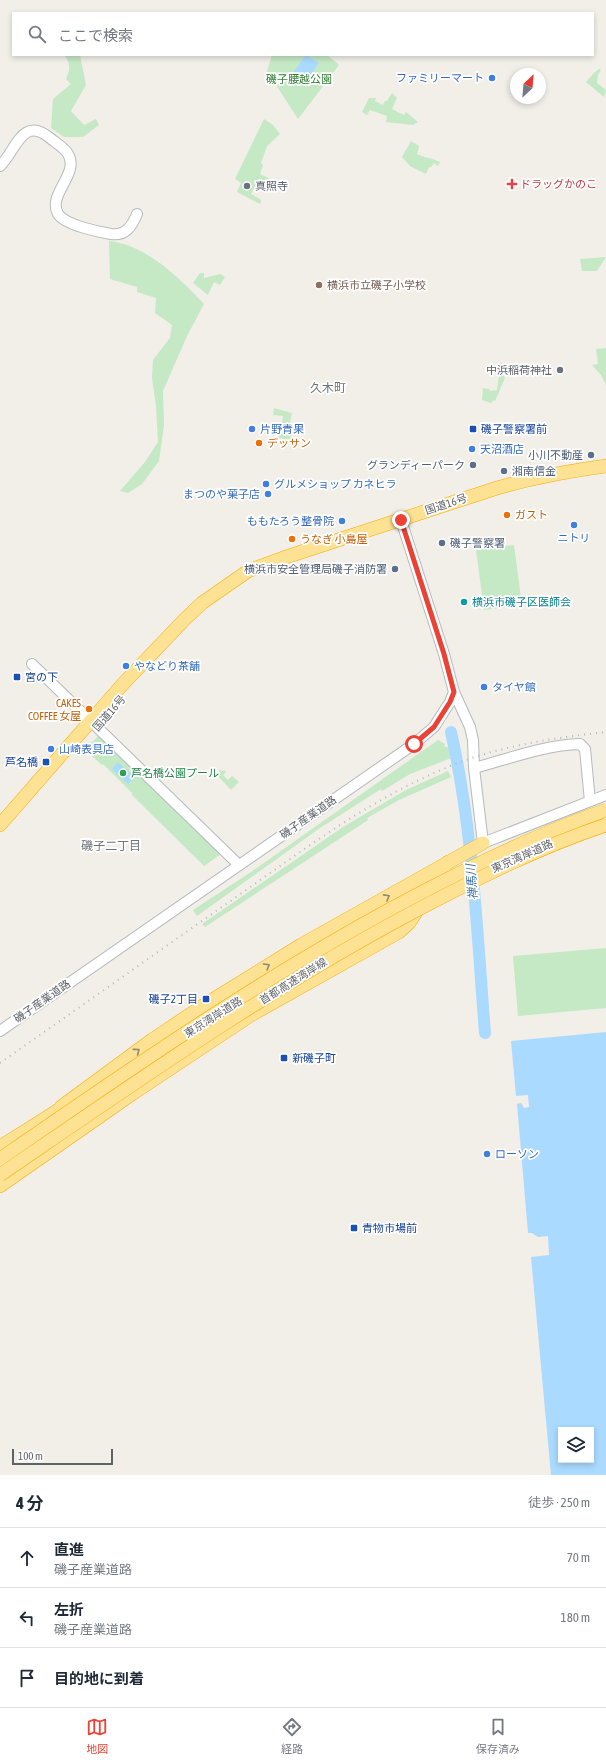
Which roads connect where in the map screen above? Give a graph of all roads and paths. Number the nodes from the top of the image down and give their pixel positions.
1 (0, 166) edge
2 (137, 214) dead end
3 (606, 466) edge
4 (401, 520) junction
5 (32, 664) dead end
6 (454, 692) junction
7 (94, 724) junction
8 (474, 748) junction
9 (478, 767) junction
10 (477, 788) junction
11 (606, 795) edge
12 (590, 801) junction
13 (606, 811) edge
14 (606, 822) edge
15 (0, 824) edge
16 (606, 825) edge
17 (0, 836) edge
18 (483, 843) junction
19 (448, 862) junction
20 (239, 865) junction
21 (341, 922) junction
22 (362, 951) junction
23 (0, 1031) edge
24 (61, 1108) junction
25 (80, 1130) junction
26 (0, 1147) edge
27 (0, 1159) edge
28 (0, 1175) edge
29 (0, 1186) edge

1 - 2 street
3 - 4 highway, 国道16号
4 - 6 street
4 - 7 highway, 国道16号
5 - 7 street
6 - 8 street
6 - 20 street, 磯子産業道路
7 - 15 highway, 国道16号
7 - 17 highway, 国道16号
7 - 20 street
8 - 9 street
8 - 10 street
9 - 10 street
9 - 12 street
10 - 18 street
11 - 12 street
12 - 18 street
13 - 24 highway, 東京湾岸道路, bridge
13 - 27 highway, 首都高速湾岸線, bridge
14 - 25 highway, 東京湾岸道路, bridge
16 - 28 highway, 首都高速湾岸線, bridge
18 - 19 highway, 東京湾岸道路
21 -> 19 highway, 東京湾岸道路
19 - 22 highway, 東京湾岸道路
20 - 23 street, 磯子産業道路
21 - 22 highway, 東京湾岸道路
24 -> 21 highway, 東京湾岸道路
22 - 25 highway, 東京湾岸道路
24 - 26 highway, 東京湾岸道路
25 - 29 highway, 東京湾岸道路

